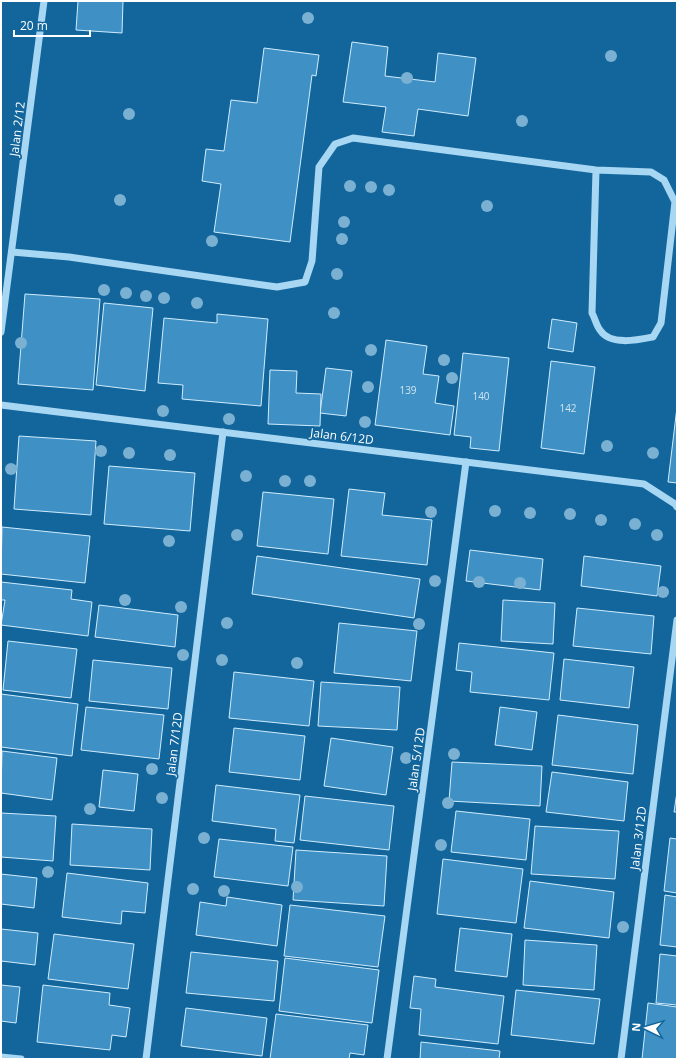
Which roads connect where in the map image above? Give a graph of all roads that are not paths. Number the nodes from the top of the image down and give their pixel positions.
1 (44, 1) edge
2 (596, 170) junction
3 (12, 252) junction
4 (1, 332) edge
5 (1, 405) edge
6 (223, 432) junction
7 (466, 462) junction
8 (676, 506) edge
9 (677, 620) edge
10 (1, 1056) edge
11 (20, 1059) edge
12 (146, 1059) edge
13 (387, 1059) edge
14 (621, 1059) edge

1 - 3 street, Jalan 2/12
2 - 2 street
2 - 3 street
3 - 4 street, Jalan 2/12
5 - 6 street, Jalan 6/12D
6 - 7 street, Jalan 6/12D
6 - 12 street, Jalan 7/12D
7 - 8 street, Jalan 6/12D
7 - 13 street, Jalan 5/12D
9 - 14 street, Jalan 3/12D
10 - 11 street

